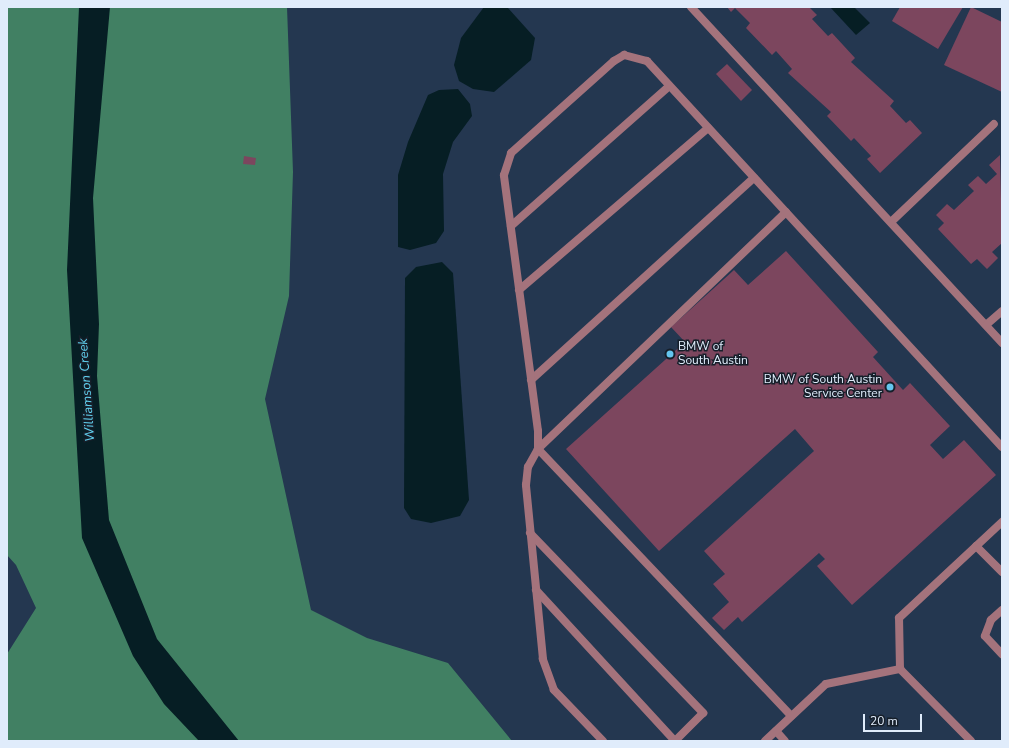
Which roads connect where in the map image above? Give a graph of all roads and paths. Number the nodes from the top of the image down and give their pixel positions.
1 (691, 7) edge
2 (669, 86) junction
3 (994, 124) dead end
4 (708, 128) junction
5 (754, 178) junction
6 (786, 212) junction
7 (891, 222) junction
8 (511, 226) junction
9 (519, 290) junction
10 (1002, 311) edge
11 (986, 325) junction
12 (1002, 342) edge
13 (531, 380) junction
14 (1002, 447) edge
15 (538, 449) junction
16 (1002, 522) edge
17 (530, 533) junction
18 (976, 546) junction
19 (1002, 572) edge
20 (536, 590) junction
21 (1002, 610) edge
22 (1002, 654) edge
23 (900, 669) junction
24 (791, 716) junction
25 (776, 731) junction
26 (603, 741) edge
27 (675, 741) edge
28 (765, 741) edge
29 (785, 741) edge
30 (971, 741) edge

1 - 7 street
2 - 4 street
2 - 8 street
2 - 8 street
3 - 7 street
4 - 5 street
4 - 9 street
5 - 6 street
5 - 13 street
6 - 14 street
6 - 15 street
7 - 11 street
8 - 9 street
9 - 13 street
10 - 11 street
11 - 12 street
13 - 15 street
15 - 17 street
15 - 24 street
16 - 18 street
17 - 20 street
17 - 27 street
18 - 19 street
18 - 23 street
20 - 26 street
20 - 27 street
21 - 22 street
23 - 24 street
23 - 30 street
24 - 25 street
25 - 28 street
25 - 29 street

